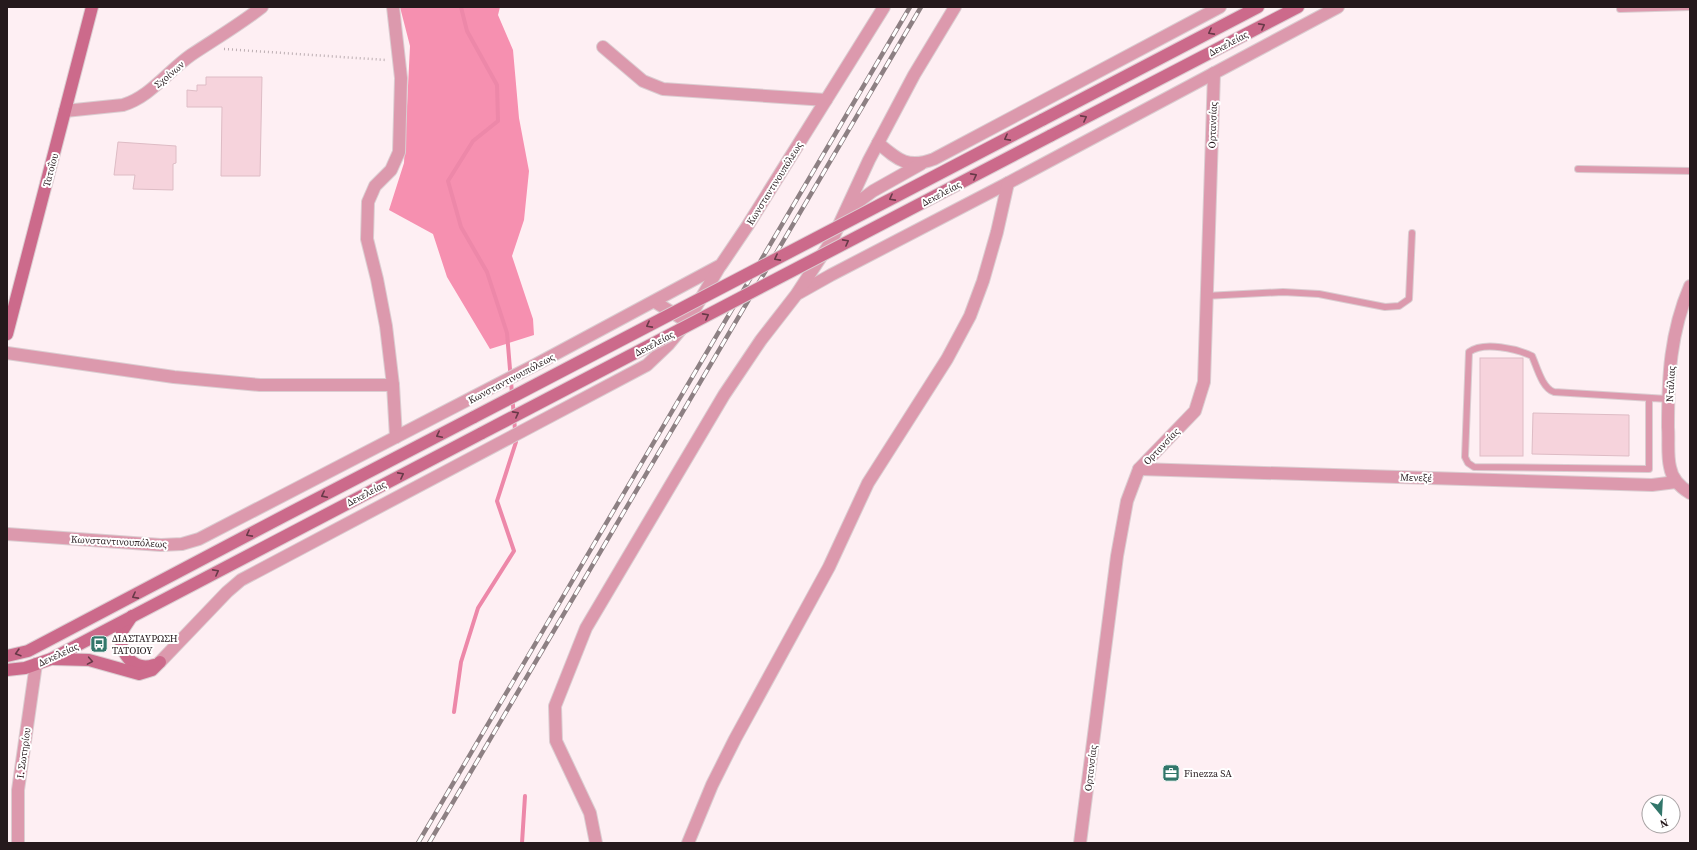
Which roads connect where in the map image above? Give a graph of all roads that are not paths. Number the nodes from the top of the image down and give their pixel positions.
1 (92, 7) edge
2 (262, 7) edge
3 (393, 7) edge
4 (884, 7) edge
5 (955, 7) edge
6 (1220, 7) edge
7 (1258, 7) edge
8 (1298, 7) edge
9 (1338, 7) edge
10 (1690, 7) edge
11 (1620, 9) dead end
12 (603, 47) dead end
13 (1214, 73) junction
14 (826, 100) junction
15 (65, 111) junction
16 (878, 143) junction
17 (921, 164) junction
18 (1578, 169) dead end
19 (1690, 171) edge
20 (1008, 182) junction
21 (844, 213) junction
22 (1412, 232) dead end
23 (720, 265) junction
24 (1690, 286) edge
25 (796, 295) junction
26 (1206, 296) junction
27 (655, 302) junction
28 (687, 322) junction
29 (7, 334) edge
30 (7, 353) edge
31 (393, 386) junction
32 (1649, 398) junction
33 (1668, 399) junction
34 (396, 437) junction
35 (1139, 469) junction
36 (1676, 482) junction
37 (1690, 492) edge
38 (7, 534) edge
39 (133, 615) junction
40 (7, 656) edge
41 (51, 659) junction
42 (160, 662) junction
43 (36, 664) junction
44 (12, 670) edge
45 (7, 678) edge
46 (18, 843) edge
47 (596, 843) edge
48 (688, 843) edge
49 (1080, 843) edge

1 - 15 main road, Τατοΐου
2 - 15 street, Σχοίνων
3 - 31 street
4 - 14 street, Κωνσταντινουπόλεως
5 - 16 street
6 - 17 street
7 -> 40 main road, Δεκελείας, bridge
39 -> 8 main road, Δεκελείας, bridge
9 - 13 street
10 - 11 lane
12 - 14 street
13 - 20 street
13 - 26 street, Ορτανσίας
14 - 23 street, Κωνσταντινουπόλεως
15 - 29 main road, Τατοΐου
16 - 17 street
16 - 21 street
17 - 21 street
18 - 19 lane
20 - 25 street
20 - 48 street
21 - 25 street
22 - 26 lane
23 - 27 street, Κωνσταντινουπόλεως
23 - 28 street
24 - 33 street, Ντάλιας
25 - 47 street
26 - 35 street, Ορτανσίας
27 - 28 street
27 - 34 street, Κωνσταντινουπόλεως
28 - 42 street
30 - 31 street
31 - 34 street
32 - 32 lane
32 - 33 lane
33 - 36 street, Ντάλιας
34 - 38 street, Κωνσταντινουπόλεως
35 - 36 street, Μενεξέ
35 - 49 street, Ορτανσίας
36 - 37 street
39 - 41 main road, Δεκελείας
39 - 42 main road
41 -> 42 main road
41 - 43 main road, Δεκελείας
43 - 44 main road, Δεκελείας
43 - 46 street, Ι. Σωτηρίου
44 - 45 main road

